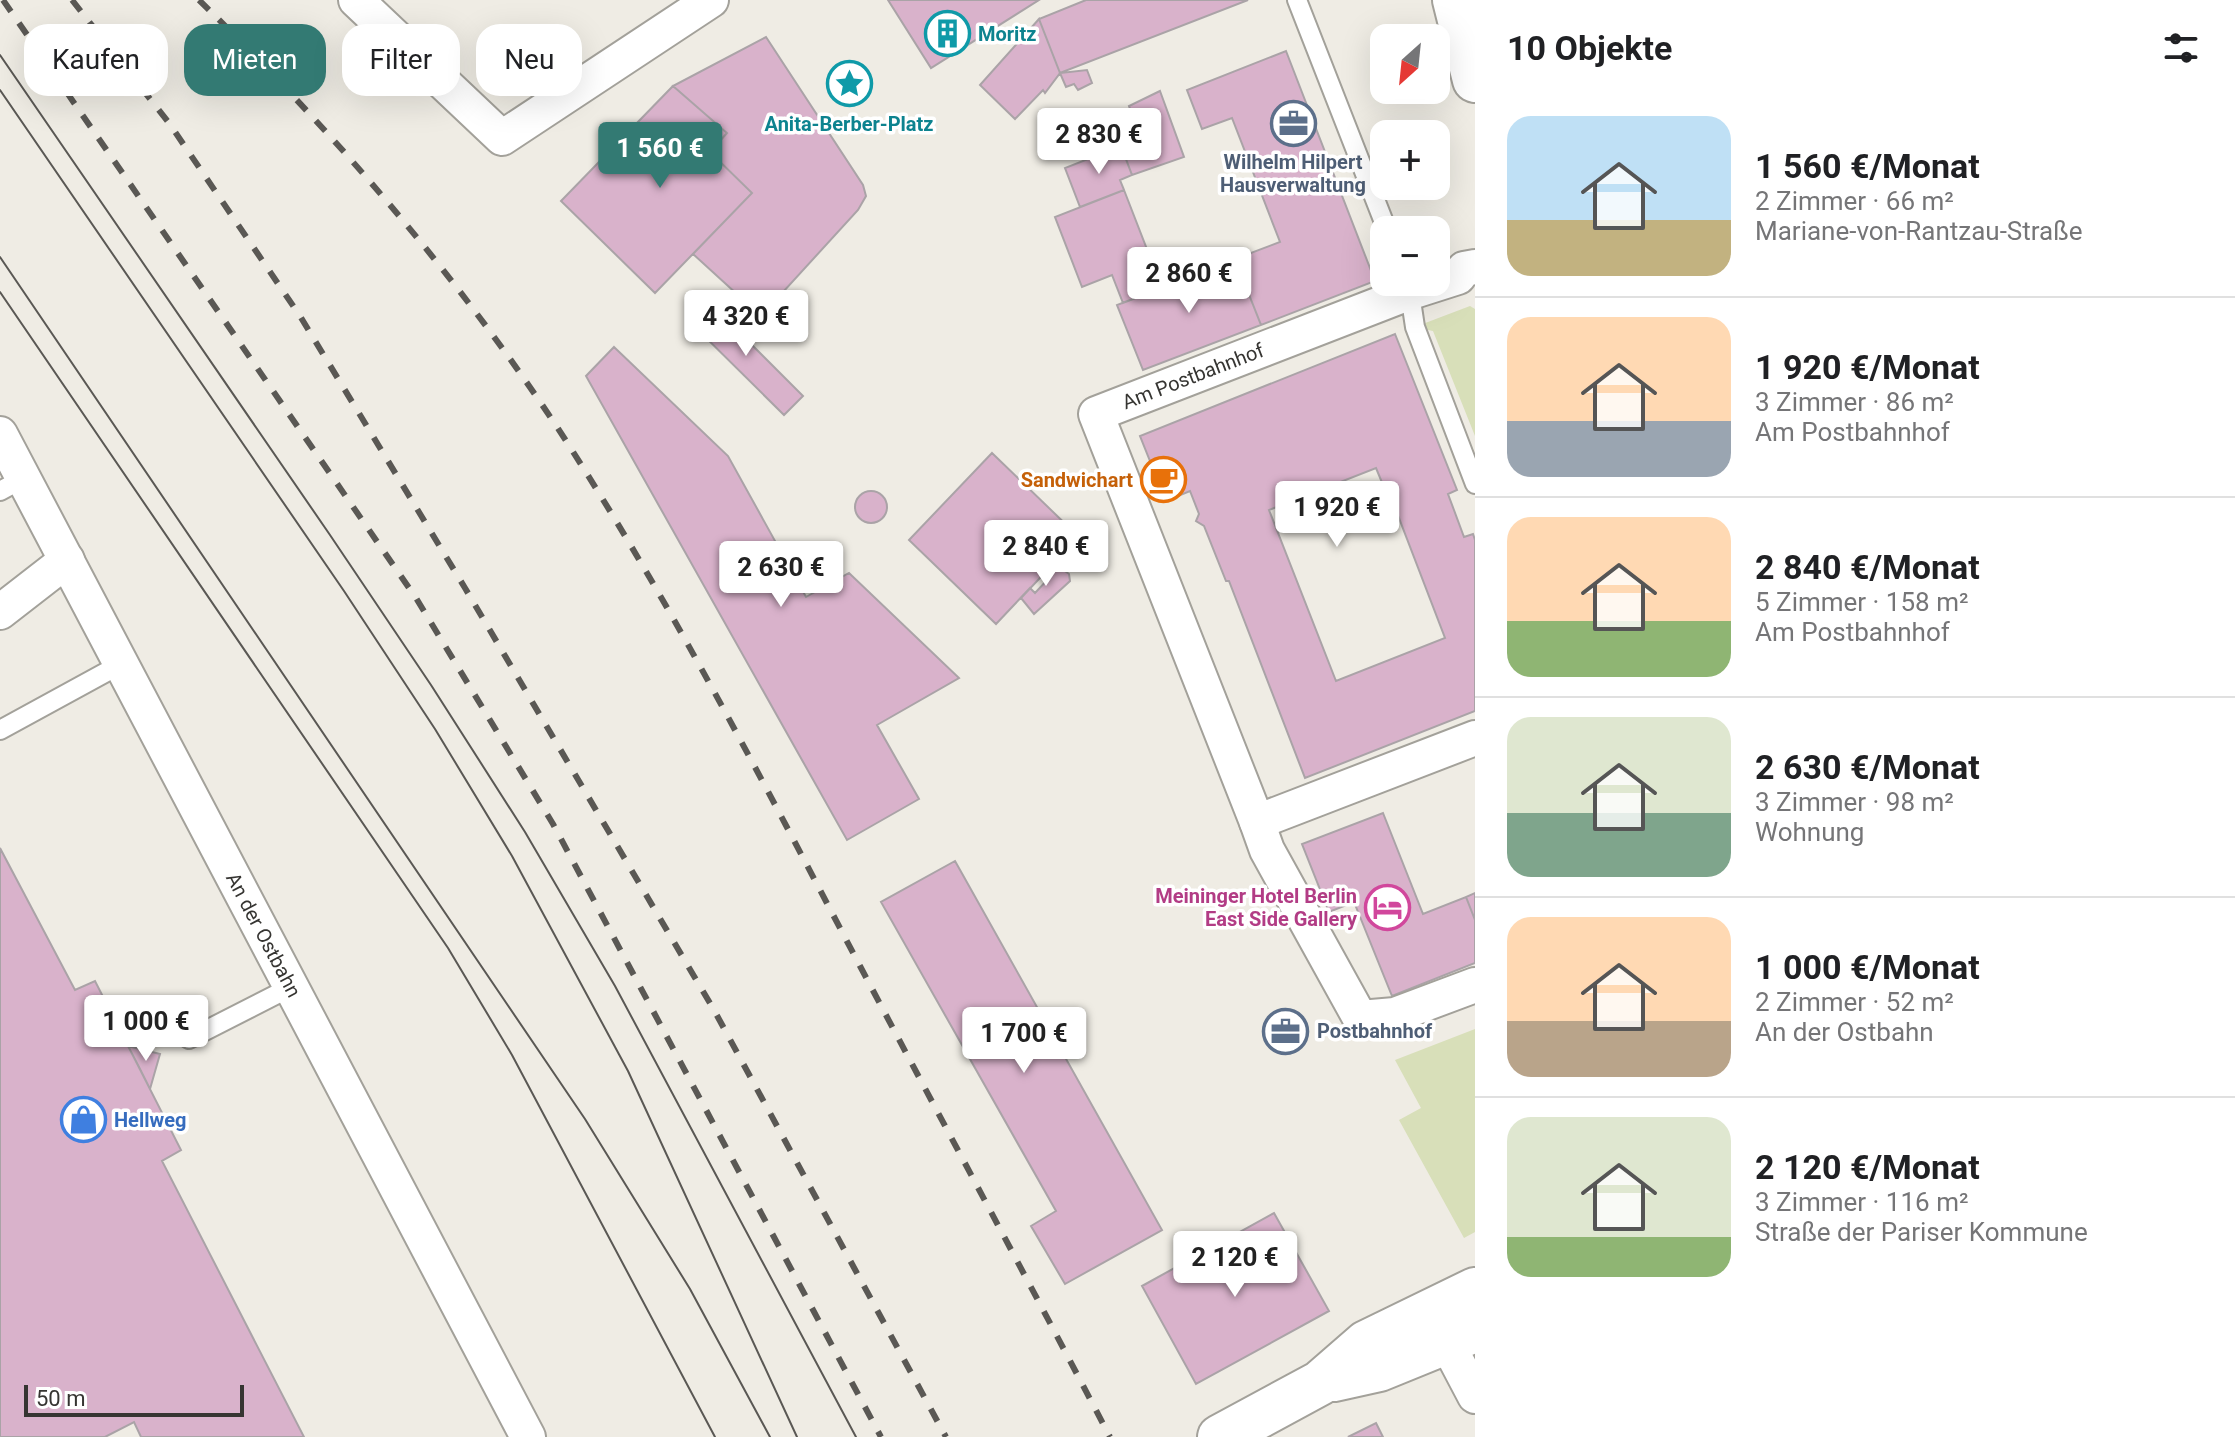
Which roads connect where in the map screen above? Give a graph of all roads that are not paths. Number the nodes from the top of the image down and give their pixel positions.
1 (356, 0) edge
2 (711, 0) edge
3 (1297, 0) edge
4 (1455, 0) edge
5 (1475, 80) edge
6 (1382, 216) edge
7 (1475, 267) edge
8 (1450, 279) edge
9 (1387, 296) edge
10 (1410, 296) edge
11 (0, 434) edge
12 (1475, 484) edge
13 (12, 485) edge
14 (67, 560) junction
15 (0, 612) edge
16 (121, 664) junction
17 (0, 730) edge
18 (1475, 738) edge
19 (1257, 822) junction
20 (1475, 985) edge
21 (291, 987) junction
22 (189, 1039) dead end
23 (1475, 1290) edge
24 (1450, 1328) edge
25 (1475, 1396) edge
26 (528, 1437) edge
27 (1220, 1437) edge

1 - 2 street
3 - 6 lane
4 - 5 street
7 - 8 street, Am Postbahnhof
9 - 19 street, Am Postbahnhof
10 - 12 lane
11 - 13 street, An der Ostbahn
13 - 14 street, An der Ostbahn
14 - 15 street
14 - 16 street, An der Ostbahn
16 - 17 lane
16 - 21 street, An der Ostbahn
18 - 19 street
19 - 20 street, Am Postbahnhof
21 - 22 lane
21 - 26 street, An der Ostbahn
23 - 24 street
24 - 25 street
24 - 27 street

